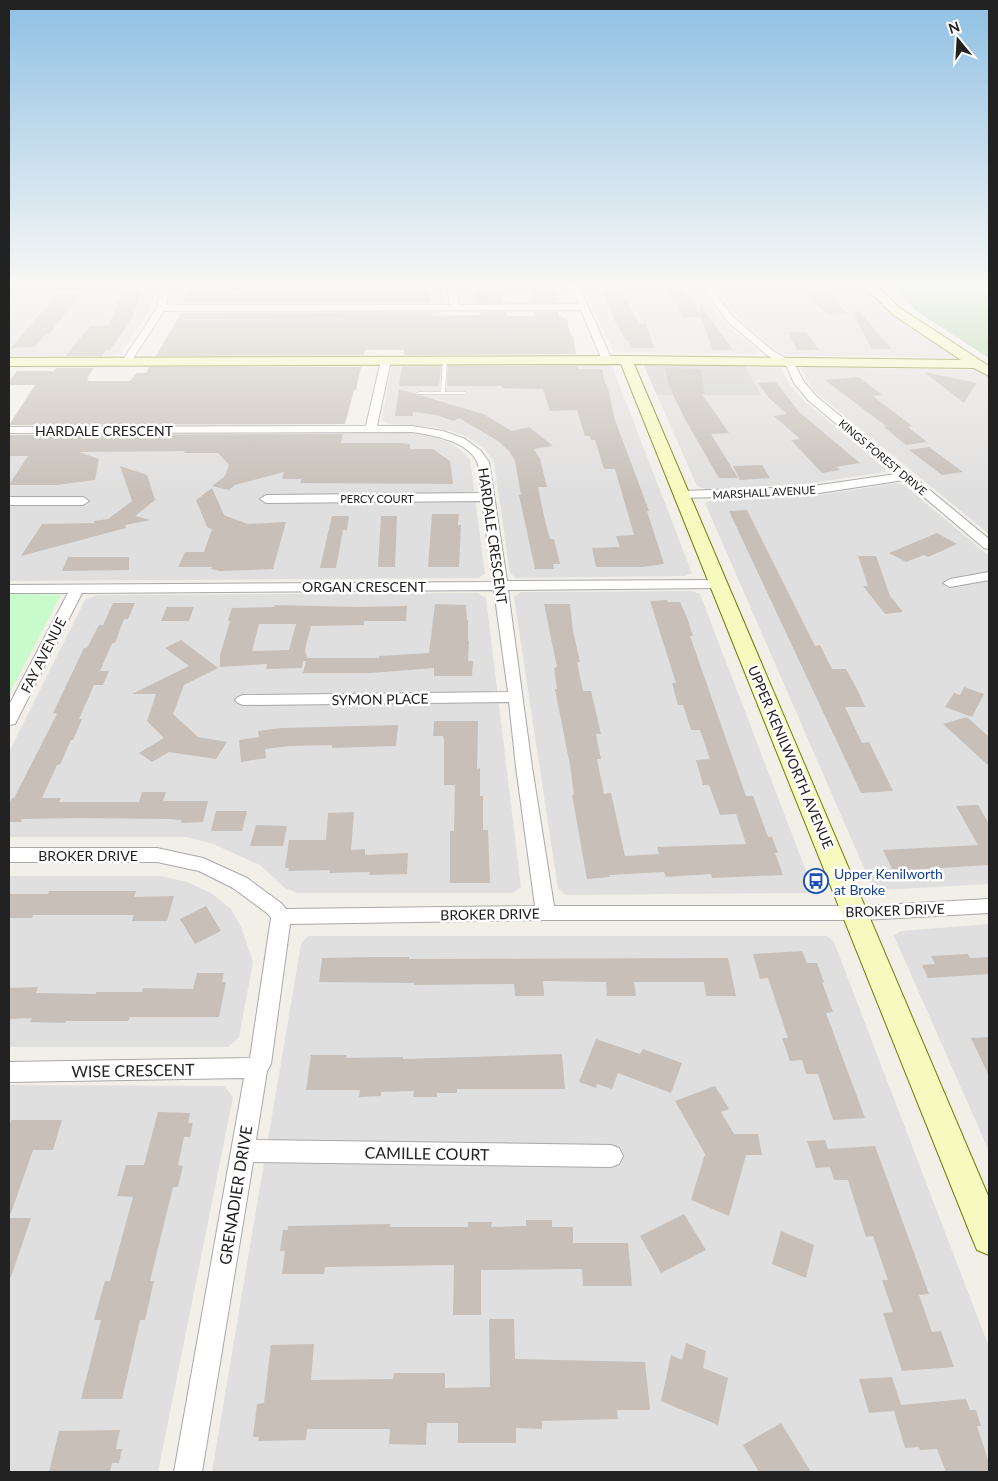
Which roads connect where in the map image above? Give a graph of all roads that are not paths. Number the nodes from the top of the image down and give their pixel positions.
1 (131, 355) edge
2 (605, 355) edge
3 (774, 355) edge
4 (963, 355) edge
5 (386, 360) junction
6 (445, 360) junction
7 (607, 360) junction
8 (626, 360) junction
9 (127, 361) junction
10 (786, 361) junction
11 (9, 362) edge
12 (976, 364) junction
13 (989, 372) edge
14 (420, 393) dead end
15 (443, 393) junction
16 (464, 393) dead end
17 (371, 429) junction
18 (9, 430) edge
19 (907, 476) junction
20 (681, 495) junction
21 (488, 498) junction
22 (266, 500) dead end
23 (9, 501) edge
24 (83, 501) dead end
25 (989, 545) edge
26 (989, 576) edge
27 (950, 583) dead end
28 (719, 584) junction
29 (501, 586) junction
30 (9, 589) edge
31 (77, 589) junction
32 (516, 697) junction
33 (243, 700) dead end
34 (9, 720) edge
35 (9, 855) edge
36 (989, 906) edge
37 (856, 912) junction
38 (546, 913) junction
39 (282, 918) junction
40 (257, 1068) junction
41 (9, 1072) edge
42 (242, 1151) junction
43 (611, 1156) dead end
44 (989, 1238) edge
45 (188, 1472) edge

1 - 9 street
2 - 7 street
3 - 10 street
4 - 12 main road
5 - 6 main road
5 - 9 main road
5 - 17 street
6 - 7 main road
6 - 15 lane
7 - 8 main road
8 - 10 main road
8 - 20 main road, UPPER KENILWORTH AVENUE
9 - 11 main road
10 - 12 main road
10 - 19 street, KINGS FOREST DRIVE
12 - 13 main road
14 - 15 lane
15 - 16 lane
17 - 18 street, HARDALE CRESCENT
17 - 21 street, HARDALE CRESCENT
19 - 20 street, MARSHALL AVENUE
19 - 25 street, KINGS FOREST DRIVE
20 - 28 main road, UPPER KENILWORTH AVENUE
21 - 22 street, PERCY COURT
21 - 29 street, HARDALE CRESCENT
23 - 24 street
26 - 27 street
28 - 29 street, ORGAN CRESCENT
28 - 37 main road, UPPER KENILWORTH AVENUE
29 - 31 street, ORGAN CRESCENT
29 - 32 street, HARDALE CRESCENT
30 - 31 street, ORGAN CRESCENT
31 - 34 street, FAY AVENUE
32 - 33 street, SYMON PLACE
32 - 38 street, HARDALE CRESCENT
35 - 39 street, BROKER DRIVE
36 - 37 street, BROKER DRIVE
37 - 38 street, BROKER DRIVE
37 - 44 main road, UPPER KENILWORTH AVENUE
38 - 39 street, BROKER DRIVE
39 - 40 street, GRENADIER DRIVE
40 - 41 street, WISE CRESCENT
40 - 42 street, GRENADIER DRIVE
42 - 43 street, CAMILLE COURT
42 - 45 street, GRENADIER DRIVE

